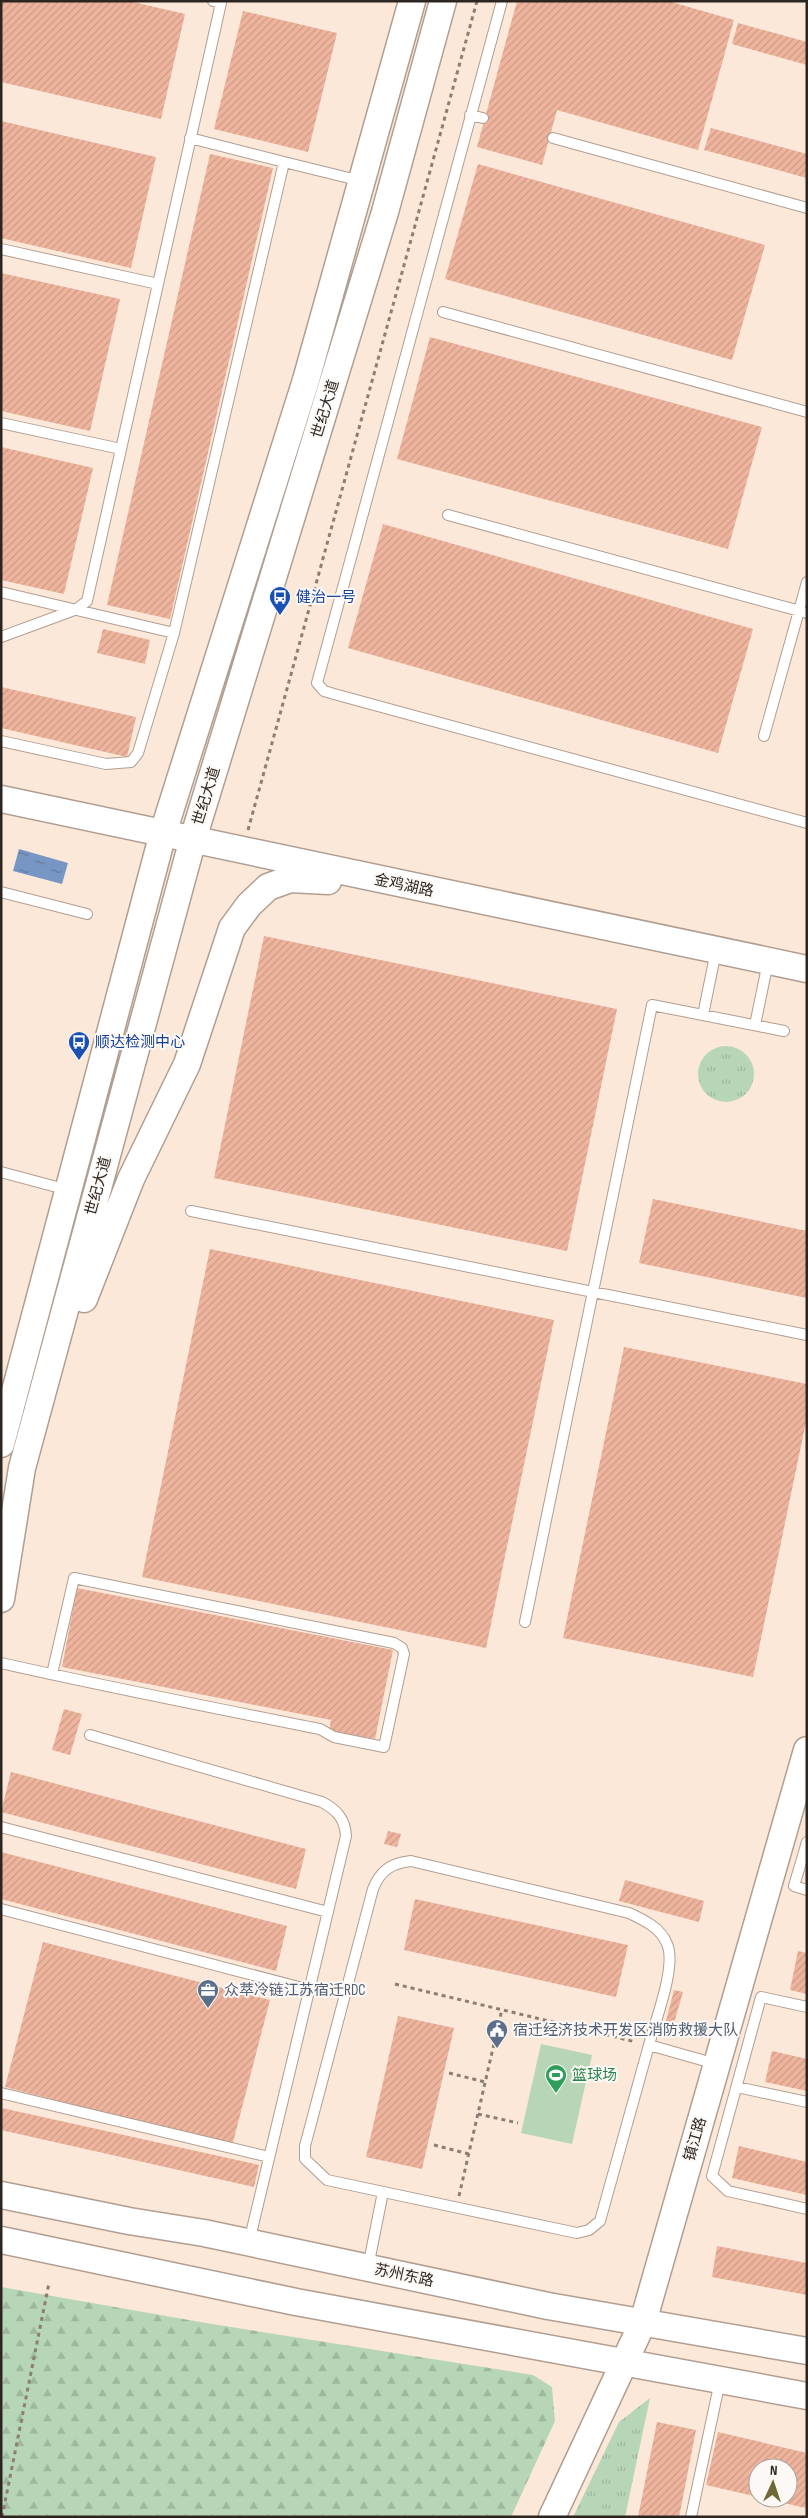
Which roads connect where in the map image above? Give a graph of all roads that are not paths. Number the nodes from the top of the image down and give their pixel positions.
1 (212, 1) edge
2 (412, 1) edge
3 (443, 1) edge
4 (502, 1) edge
5 (470, 115) junction
6 (483, 118) dead end
7 (190, 138) junction
8 (553, 138) dead end
9 (284, 162) junction
10 (362, 181) junction
11 (807, 208) edge
12 (1, 248) edge
13 (158, 284) junction
14 (443, 312) dead end
15 (807, 412) edge
16 (1, 423) edge
17 (121, 449) junction
18 (448, 515) dead end
19 (807, 582) edge
20 (1, 592) edge
21 (77, 609) junction
22 (803, 612) edge
23 (174, 633) junction
24 (1, 637) edge
25 (764, 736) dead end
26 (1, 741) edge
27 (1, 799) edge
28 (807, 822) edge
29 (163, 832) junction
30 (193, 840) junction
31 (409, 886) junction
32 (1, 892) edge
33 (87, 914) dead end
34 (716, 950) junction
35 (769, 961) junction
36 (807, 969) edge
37 (703, 1015) junction
38 (756, 1025) junction
39 (784, 1031) dead end
40 (1, 1172) edge
41 (68, 1190) junction
42 (192, 1211) dead end
43 (593, 1292) junction
44 (807, 1335) edge
45 (1, 1444) edge
46 (22, 1468) junction
47 (6, 1541) edge
48 (4, 1572) edge
49 (1, 1599) edge
50 (525, 1622) dead end
51 (1, 1662) edge
52 (52, 1674) junction
53 (90, 1735) dead end
54 (807, 1750) edge
55 (1, 1827) edge
56 (807, 1842) edge
57 (807, 1890) edge
58 (1, 1909) edge
59 (328, 1912) junction
60 (310, 1990) junction
61 (807, 2007) edge
62 (649, 2045) junction
63 (716, 2064) junction
64 (737, 2087) junction
65 (1, 2093) edge
66 (807, 2102) edge
67 (269, 2158) junction
68 (1, 2179) edge
69 (383, 2192) junction
70 (1, 2195) edge
71 (807, 2209) edge
72 (204, 2233) junction
73 (2, 2241) edge
74 (249, 2243) junction
75 (368, 2268) junction
76 (643, 2322) junction
77 (807, 2351) edge
78 (625, 2364) junction
79 (720, 2381) junction
80 (807, 2396) edge
81 (552, 2517) edge
82 (691, 2517) edge

1 - 7 lane
2 - 10 street, 世纪大道
3 - 30 street, 世纪大道
4 - 5 lane
5 - 6 lane
5 - 28 lane
7 - 9 lane
7 - 13 lane
8 - 11 lane
9 - 10 lane
9 - 23 lane
10 - 29 street, 世纪大道
12 - 13 lane
13 - 17 lane
14 - 15 lane
16 - 17 lane
17 - 21 lane
18 - 22 lane
19 - 22 lane
20 - 21 lane
21 - 23 lane
21 - 24 lane
22 - 25 lane
23 - 26 lane
27 - 29 street, 金鸡湖路
29 - 30 street, 金鸡湖路
29 - 41 street, 世纪大道
30 - 31 street, 金鸡湖路
30 - 46 street, 世纪大道
31 - 34 street, 金鸡湖路
31 - 46 street
32 - 33 lane
34 - 35 street, 金鸡湖路
34 - 37 lane
35 - 36 street, 金鸡湖路
35 - 38 lane
37 - 38 lane
37 - 43 lane
38 - 39 lane
40 - 41 lane
41 - 45 street, 世纪大道
42 - 43 lane
43 - 44 lane
43 - 50 lane
46 - 47 street, 世纪大道
47 - 48 street, 世纪大道
48 - 49 street, 世纪大道
51 - 52 lane
52 - 52 lane
53 - 59 lane
54 - 63 street, 镇江路
55 - 59 lane
56 - 57 lane
58 - 60 lane
59 - 60 lane
60 - 67 lane
61 - 64 lane
62 - 63 lane
62 - 69 lane
62 - 69 lane
63 - 76 street, 镇江路
64 - 66 lane
64 - 71 lane
65 - 67 lane
67 - 74 lane
68 - 72 street
69 - 75 lane
70 - 72 street, 苏州东路
72 - 74 street, 苏州东路
73 - 78 street
74 - 75 street, 苏州东路
75 - 76 street, 苏州东路
76 - 77 street, 苏州东路
76 - 78 street, 镇江路
78 - 79 street
78 - 81 street, 镇江路
79 - 80 street
79 - 82 lane

